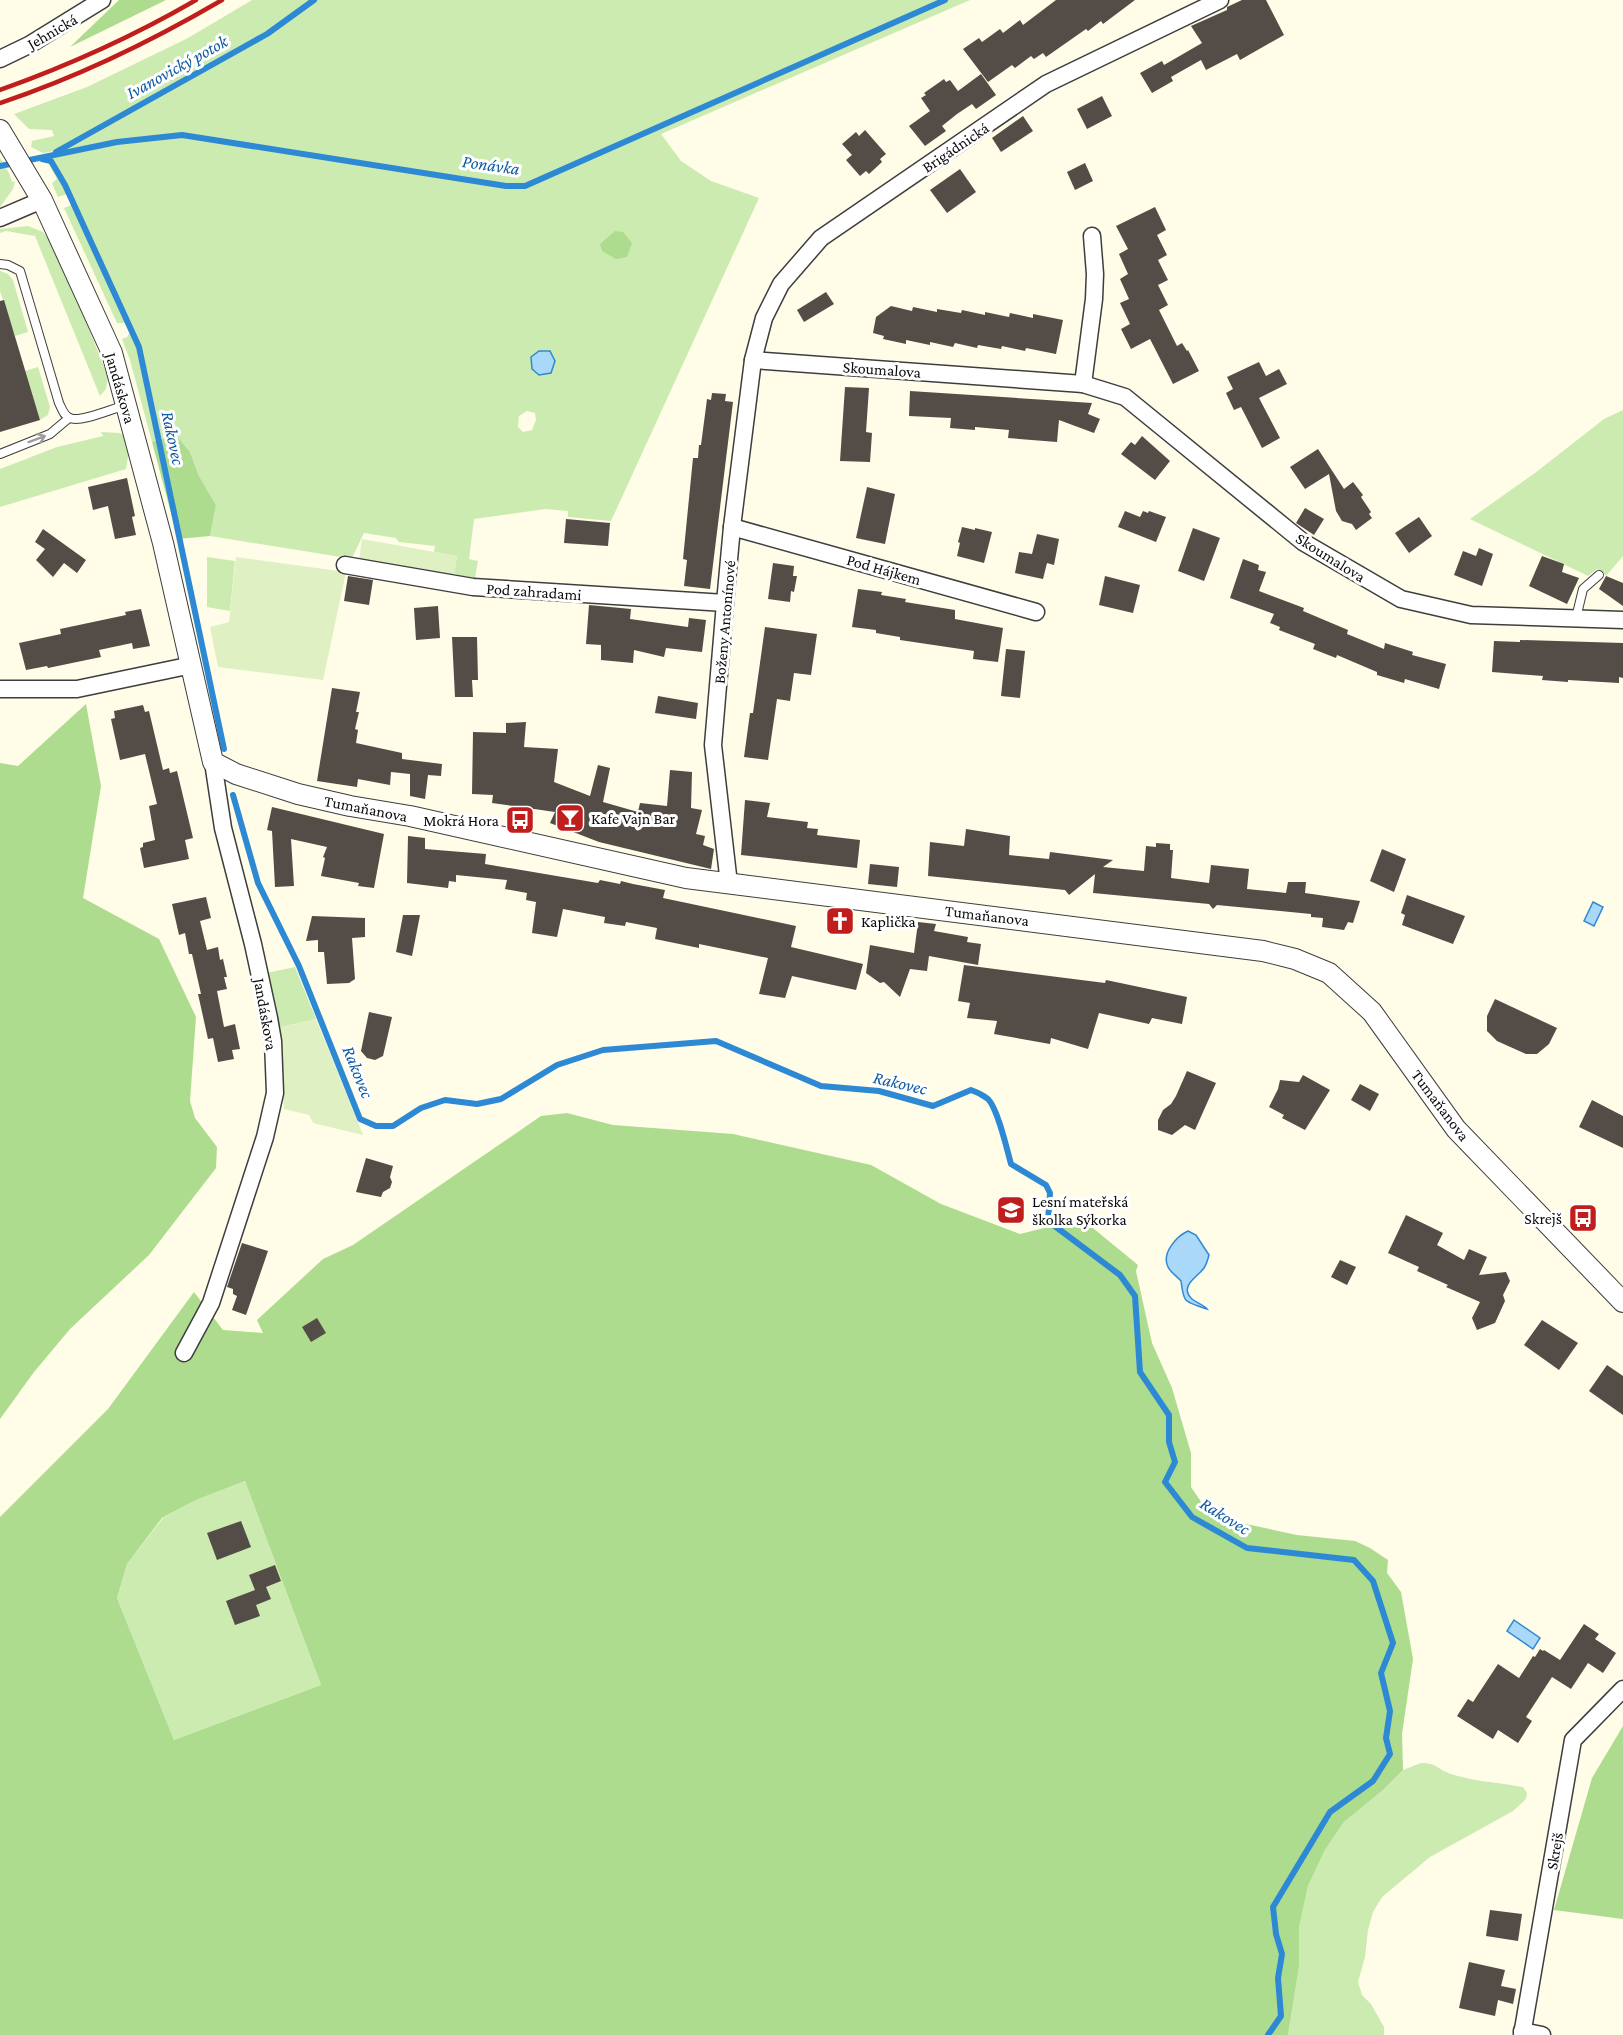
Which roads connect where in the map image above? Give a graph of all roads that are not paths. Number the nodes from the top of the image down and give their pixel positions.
1 (102, 0) edge
2 (1220, 0) edge
3 (0, 59) edge
4 (0, 130) edge
5 (42, 200) junction
6 (0, 218) edge
7 (1092, 236) dead end
8 (0, 264) edge
9 (753, 360) junction
10 (1083, 384) junction
11 (127, 404) junction
12 (69, 418) junction
13 (0, 454) edge
14 (732, 527) junction
15 (345, 565) dead end
16 (1599, 575) dead end
17 (725, 603) junction
18 (1036, 612) dead end
19 (1576, 618) junction
20 (1623, 620) edge
21 (192, 665) junction
22 (0, 689) edge
23 (213, 762) junction
24 (729, 884) junction
25 (1623, 1302) edge
26 (184, 1353) dead end
27 (1623, 1689) edge
28 (1522, 2033) edge
29 (1542, 2035) edge

1 - 3 street, Jehnická
2 - 9 street, Brigádnická
4 - 5 street, Jandáskova
5 - 6 street
5 - 11 street, Jandáskova
7 - 10 street
8 - 12 lane
9 - 10 street, Skoumalova
9 - 14 street, Boženy Antonínové
10 - 19 street, Skoumalova
11 - 12 lane
11 - 21 street, Jandáskova
13 -> 12 lane
14 - 17 street, Boženy Antonínové
14 - 18 street, Pod Hájkem
15 - 17 street, Pod zahradami
16 - 19 lane
17 - 24 street, Boženy Antonínové
19 - 20 street, Skoumalova
21 - 22 street
21 - 23 street, Jandáskova
23 - 24 street, Tumaňanova
23 - 26 street, Jandáskova
24 - 25 street, Tumaňanova
27 - 28 street, Skrejš
28 - 29 street, Skrejš

